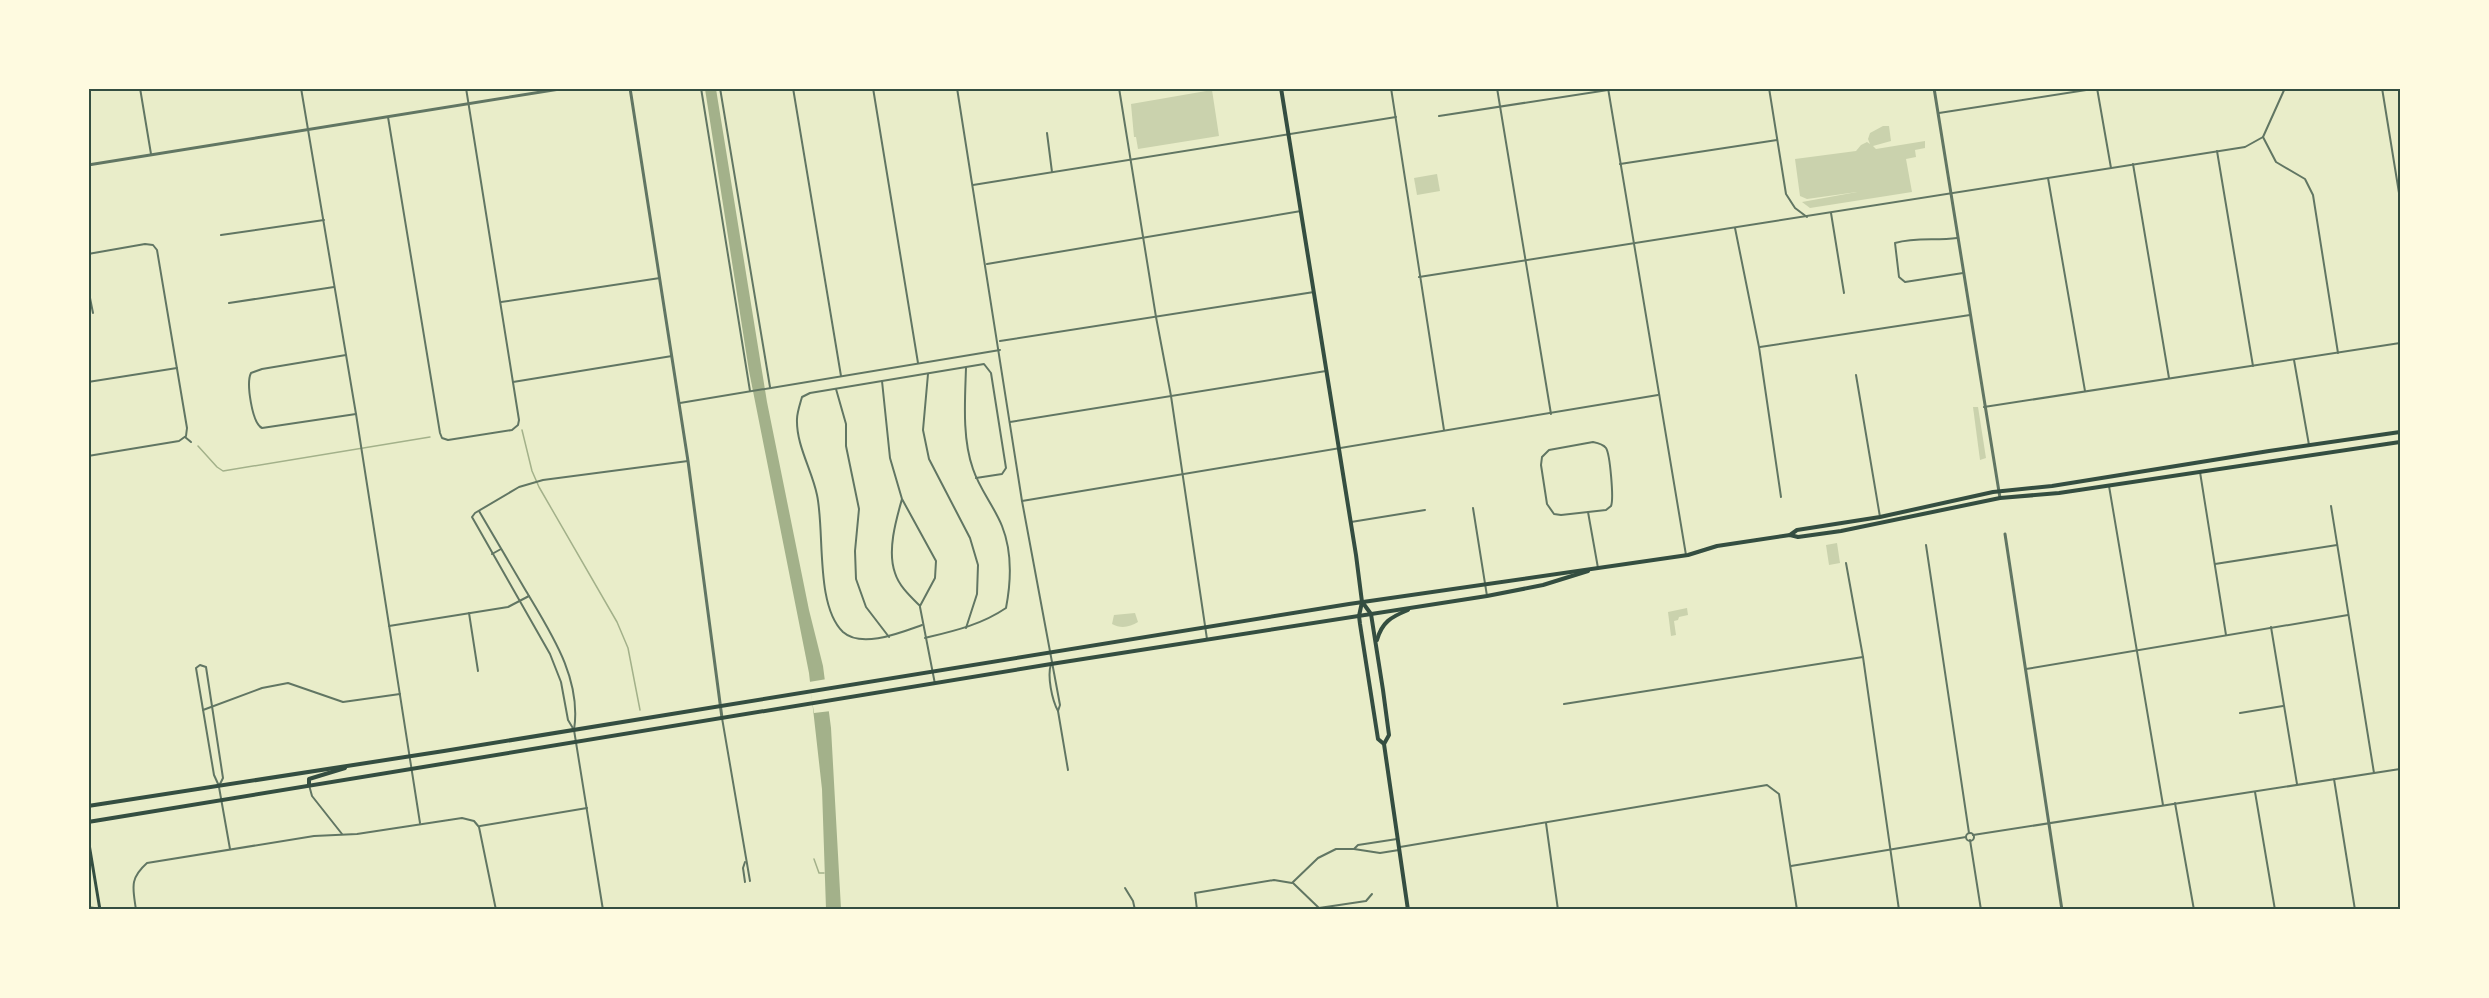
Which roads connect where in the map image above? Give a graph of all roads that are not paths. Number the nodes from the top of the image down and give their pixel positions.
1 (140, 88) edge
2 (301, 88) edge
3 (466, 88) edge
4 (566, 88) edge
5 (630, 88) edge
6 (701, 88) edge
7 (720, 88) edge
8 (793, 88) edge
9 (873, 88) edge
10 (957, 88) edge
11 (1119, 88) edge
12 (1281, 88) edge
13 (1391, 88) edge
14 (1497, 88) edge
15 (1769, 88) edge
16 (1934, 88) edge
17 (2285, 88) edge
18 (2382, 88) edge
19 (1608, 89) edge
20 (2098, 89) edge
21 (469, 104) junction
22 (1499, 106) junction
23 (1938, 113) junction
24 (1439, 116) dead end
25 (388, 117) junction
26 (1396, 117) junction
27 (308, 130) junction
28 (1047, 133) dead end
29 (1290, 135) junction
30 (2263, 136) junction
31 (1777, 140) junction
32 (2217, 151) junction
33 (151, 156) junction
34 (1130, 159) junction
35 (1619, 164) junction
36 (2133, 164) junction
37 (88, 165) edge
38 (2111, 168) junction
39 (1052, 172) junction
40 (2048, 178) junction
41 (973, 185) junction
42 (1950, 193) junction
43 (2400, 199) edge
44 (1301, 211) junction
45 (1831, 213) junction
46 (1807, 217) junction
47 (324, 220) junction
48 (1735, 228) junction
49 (221, 235) dead end
50 (1143, 238) junction
51 (1958, 238) junction
52 (158, 242) dead end
53 (1633, 243) junction
54 (154, 246) junction
55 (88, 254) edge
56 (1526, 261) junction
57 (986, 264) junction
58 (1963, 273) junction
59 (1419, 277) junction
60 (660, 278) junction
61 (334, 286) junction
62 (88, 288) edge
63 (1314, 292) junction
64 (1844, 292) dead end
65 (501, 302) junction
66 (229, 303) dead end
67 (93, 313) dead end
68 (1970, 315) junction
69 (1156, 317) junction
70 (998, 341) junction
71 (2400, 343) edge
72 (1760, 347) junction
73 (1000, 350) junction
74 (2338, 353) junction
75 (346, 355) junction
76 (672, 356) junction
77 (2294, 360) junction
78 (918, 363) junction
79 (2253, 366) junction
80 (177, 368) junction
81 (966, 368) junction
82 (1326, 371) junction
83 (928, 374) junction
84 (1856, 375) dead end
85 (842, 376) junction
86 (2169, 378) junction
87 (882, 381) junction
88 (88, 382) edge
89 (513, 382) junction
90 (769, 388) junction
91 (836, 389) junction
92 (751, 391) junction
93 (2085, 391) junction
94 (1658, 395) junction
95 (1171, 396) junction
96 (679, 403) junction
97 (1984, 407) junction
98 (356, 414) junction
99 (1551, 414) junction
100 (1010, 422) junction
101 (1444, 431) junction
102 (2400, 432) edge
103 (186, 437) junction
104 (191, 441) dead end
105 (2400, 442) edge
106 (2309, 445) junction
107 (1339, 448) junction
108 (88, 456) edge
109 (688, 461) junction
110 (2200, 472) junction
111 (1182, 475) junction
112 (976, 478) junction
113 (2109, 486) junction
114 (1999, 492) junction
115 (1782, 497) dead end
116 (2000, 498) junction
117 (902, 499) junction
118 (1022, 501) junction
119 (2331, 506) dead end
120 (1473, 508) dead end
121 (1425, 510) dead end
122 (479, 511) junction
123 (1588, 512) junction
124 (1880, 517) junction
125 (1350, 522) junction
126 (2005, 534) dead end
127 (1790, 535) junction
128 (1926, 545) dead end
129 (2337, 545) junction
130 (501, 549) junction
131 (492, 554) junction
132 (1686, 555) junction
133 (1846, 563) dead end
134 (2215, 564) junction
135 (1598, 568) junction
136 (1485, 583) junction
137 (529, 596) junction
138 (1487, 596) junction
139 (520, 602) junction
140 (1362, 602) junction
141 (920, 606) junction
142 (1414, 607) junction
143 (469, 613) junction
144 (1371, 614) junction
145 (2348, 615) junction
146 (1359, 616) junction
147 (922, 625) junction
148 (389, 626) junction
149 (2271, 627) junction
150 (966, 628) junction
151 (1205, 628) junction
152 (2226, 635) junction
153 (889, 637) junction
154 (925, 638) junction
155 (1207, 639) junction
156 (1376, 644) junction
157 (2138, 650) junction
158 (1049, 651) junction
159 (1863, 657) junction
160 (1051, 664) junction
161 (2026, 669) junction
162 (478, 671) dead end
163 (933, 671) junction
164 (935, 684) junction
165 (400, 694) junction
166 (1564, 704) dead end
167 (720, 706) junction
168 (2283, 706) junction
169 (212, 707) junction
170 (203, 710) junction
171 (2240, 713) dead end
172 (722, 718) junction
173 (574, 730) junction
174 (576, 743) junction
175 (1384, 744) junction
176 (410, 756) junction
177 (349, 765) junction
178 (412, 768) junction
179 (2400, 769) edge
180 (1068, 770) dead end
181 (2374, 773) junction
182 (2334, 779) junction
183 (309, 785) junction
184 (2297, 785) junction
185 (219, 786) junction
186 (2255, 792) junction
187 (222, 799) junction
188 (2175, 803) junction
189 (2163, 805) junction
190 (88, 806) edge
191 (587, 808) junction
192 (88, 822) edge
193 (1546, 822) junction
194 (420, 823) junction
195 (2049, 823) junction
196 (479, 827) junction
197 (1969, 833) junction
198 (342, 834) junction
199 (1973, 836) junction
200 (1966, 837) junction
201 (88, 838) edge
202 (1397, 839) junction
203 (1970, 840) junction
204 (230, 849) junction
205 (1354, 849) junction
206 (1399, 849) junction
207 (1890, 849) junction
208 (745, 862) junction
209 (1790, 866) junction
210 (750, 881) dead end
211 (746, 882) dead end
212 (1292, 883) junction
213 (1125, 888) dead end
214 (1372, 894) dead end
215 (100, 909) edge
216 (136, 909) edge
217 (496, 909) edge
218 (603, 909) edge
219 (1135, 909) edge
220 (1197, 909) edge
221 (1319, 909) edge
222 (1408, 909) edge
223 (1558, 909) edge
224 (1797, 909) edge
225 (1899, 909) edge
226 (1981, 909) edge
227 (2062, 909) edge
228 (2194, 909) edge
229 (2275, 909) edge
230 (2355, 909) edge

1 - 33 street
2 - 27 street
3 - 21 street
4 - 21 street
5 - 60 street
6 - 92 street
7 - 90 street
8 - 85 street
9 - 78 street
10 - 41 street
11 - 34 street
12 - 29 main road
13 - 26 street
14 - 22 street
15 - 31 street
16 - 23 street
17 - 30 street
18 - 43 street
19 - 22 street
19 - 35 street
20 - 23 street
20 - 38 street
21 - 25 street
21 - 65 street
22 - 24 street
22 - 56 street
23 - 42 street
25 - 27 street
25 - 89 street
26 - 29 street
26 - 59 street
27 - 33 street
27 - 47 street
28 - 39 street
29 - 34 street
29 - 44 main road
30 - 32 street
30 - 74 street
31 - 35 street
31 - 46 street
32 - 36 street
32 - 79 street
33 - 37 street
34 - 39 street
34 - 50 street
35 - 53 street
36 - 38 street
36 - 86 street
38 - 40 street
39 - 41 street
40 - 42 street
40 - 93 street
41 - 57 street
42 - 45 street
42 - 51 street
44 - 50 street
44 - 63 main road
45 - 46 street
45 - 64 street
46 - 48 street
47 - 49 street
47 - 61 street
48 - 53 street
48 - 72 street
50 - 57 street
50 - 69 street
51 - 58 street
51 - 58 street
52 - 54 street
53 - 56 street
53 - 94 street
54 - 55 street
54 - 80 street
56 - 59 street
56 - 99 street
57 - 70 street
58 - 68 street
59 - 101 street
60 - 65 street
60 - 76 street
61 - 66 street
61 - 75 street
62 - 67 street
63 - 69 street
63 - 82 main road
65 - 89 street
68 - 72 street
68 - 97 street
69 - 70 street
69 - 95 street
70 - 73 street
71 - 74 street
72 - 115 street
73 - 78 street
73 - 100 street
74 - 77 street
75 - 98 street
75 - 98 street
76 - 89 street
76 - 96 street
77 - 79 street
77 - 106 street
78 - 85 street
79 - 86 street
80 - 88 street
80 - 103 street
81 - 83 street
81 - 112 street
81 - 112 street
82 - 95 street
82 - 107 main road
83 - 87 street
83 - 150 street
84 - 124 street
85 - 90 street
86 - 93 street
87 - 91 street
87 - 117 street
90 - 92 street
91 - 153 street
91 - 153 street
92 - 96 street
93 - 97 street
94 - 99 street
94 - 132 street
95 - 100 street
95 - 111 street
96 - 109 street
97 - 114 street
98 - 148 street
99 - 101 street
100 - 118 street
101 - 107 street
102 - 106 main road
103 - 104 street
103 - 108 street
105 - 110 main road
106 - 114 main road
107 - 111 street
107 - 125 main road
109 - 122 street
109 - 167 street
110 - 113 main road
110 - 134 street
111 - 118 street
111 - 151 street
112 - 150 street
113 - 116 main road
113 - 157 street
114 - 116 street
114 - 124 main road
116 - 127 main road
117 - 141 street
117 - 141 street
118 - 158 street
119 - 129 street
120 - 136 street
121 - 125 street
122 - 130 street
122 - 131 street
123 - 123 street
123 - 135 street
124 - 127 main road
125 - 140 main road
126 - 161 street
127 - 132 main road
128 - 197 street
129 - 134 street
129 - 145 street
130 - 131 street
130 - 137 street
131 - 139 street
132 - 135 main road
133 - 159 street
134 - 152 street
135 - 136 main road
135 - 138 main road
136 - 138 street
136 - 140 main road
137 - 139 street
137 - 173 street
138 - 142 main road
139 - 143 street
139 - 173 street
140 - 144 main road
140 - 146 main road
140 - 151 main road
141 - 147 street
142 - 144 main road
142 - 156 main road
143 - 148 street
143 - 162 street
144 - 146 main road
144 - 156 main road
145 - 149 street
145 - 181 street
146 - 155 main road
146 - 175 main road
147 - 153 street
147 - 154 street
148 - 165 street
149 - 152 street
149 - 168 street
150 - 154 street
151 - 155 street
151 - 158 main road
152 - 157 street
154 - 163 street
155 - 160 main road
156 - 175 main road
157 - 161 street
157 - 189 street
158 - 160 street
158 - 163 main road
159 - 166 street
159 - 207 street
160 - 164 main road
160 - 180 street
161 - 195 street
163 - 164 street
163 - 167 main road
164 - 172 main road
165 - 169 street
165 - 176 street
167 - 172 street
167 - 173 main road
168 - 171 street
168 - 184 street
169 - 170 street
169 - 170 street
169 - 185 street
170 - 185 street
172 - 174 main road
172 - 208 street
173 - 174 street
173 - 176 main road
174 - 178 main road
174 - 191 street
175 - 202 main road
176 - 177 main road
176 - 178 street
177 - 183 main road
177 - 185 main road
178 - 183 main road
178 - 194 street
179 - 181 street
181 - 182 street
182 - 184 street
182 - 230 street
183 - 187 main road
183 - 198 street
184 - 186 street
185 - 187 street
185 - 190 main road
186 - 188 street
186 - 229 street
187 - 192 main road
187 - 204 street
188 - 189 street
188 - 228 street
189 - 195 street
191 - 196 street
191 - 218 street
193 - 206 street
193 - 209 street
193 - 223 street
194 - 196 street
194 - 198 street
195 - 199 street
195 - 227 street
196 - 217 street
197 - 199 street
197 - 200 street
198 - 204 street
199 - 203 street
200 - 203 street
200 - 207 street
201 - 215 main road
202 - 205 street
202 - 206 main road
203 - 226 street
204 - 216 street
205 - 206 street
205 - 212 street
206 - 222 main road
207 - 209 street
207 - 225 street
208 - 210 street
208 - 211 street
209 - 224 street
212 - 220 street
212 - 221 street
213 - 219 street
214 - 221 street

